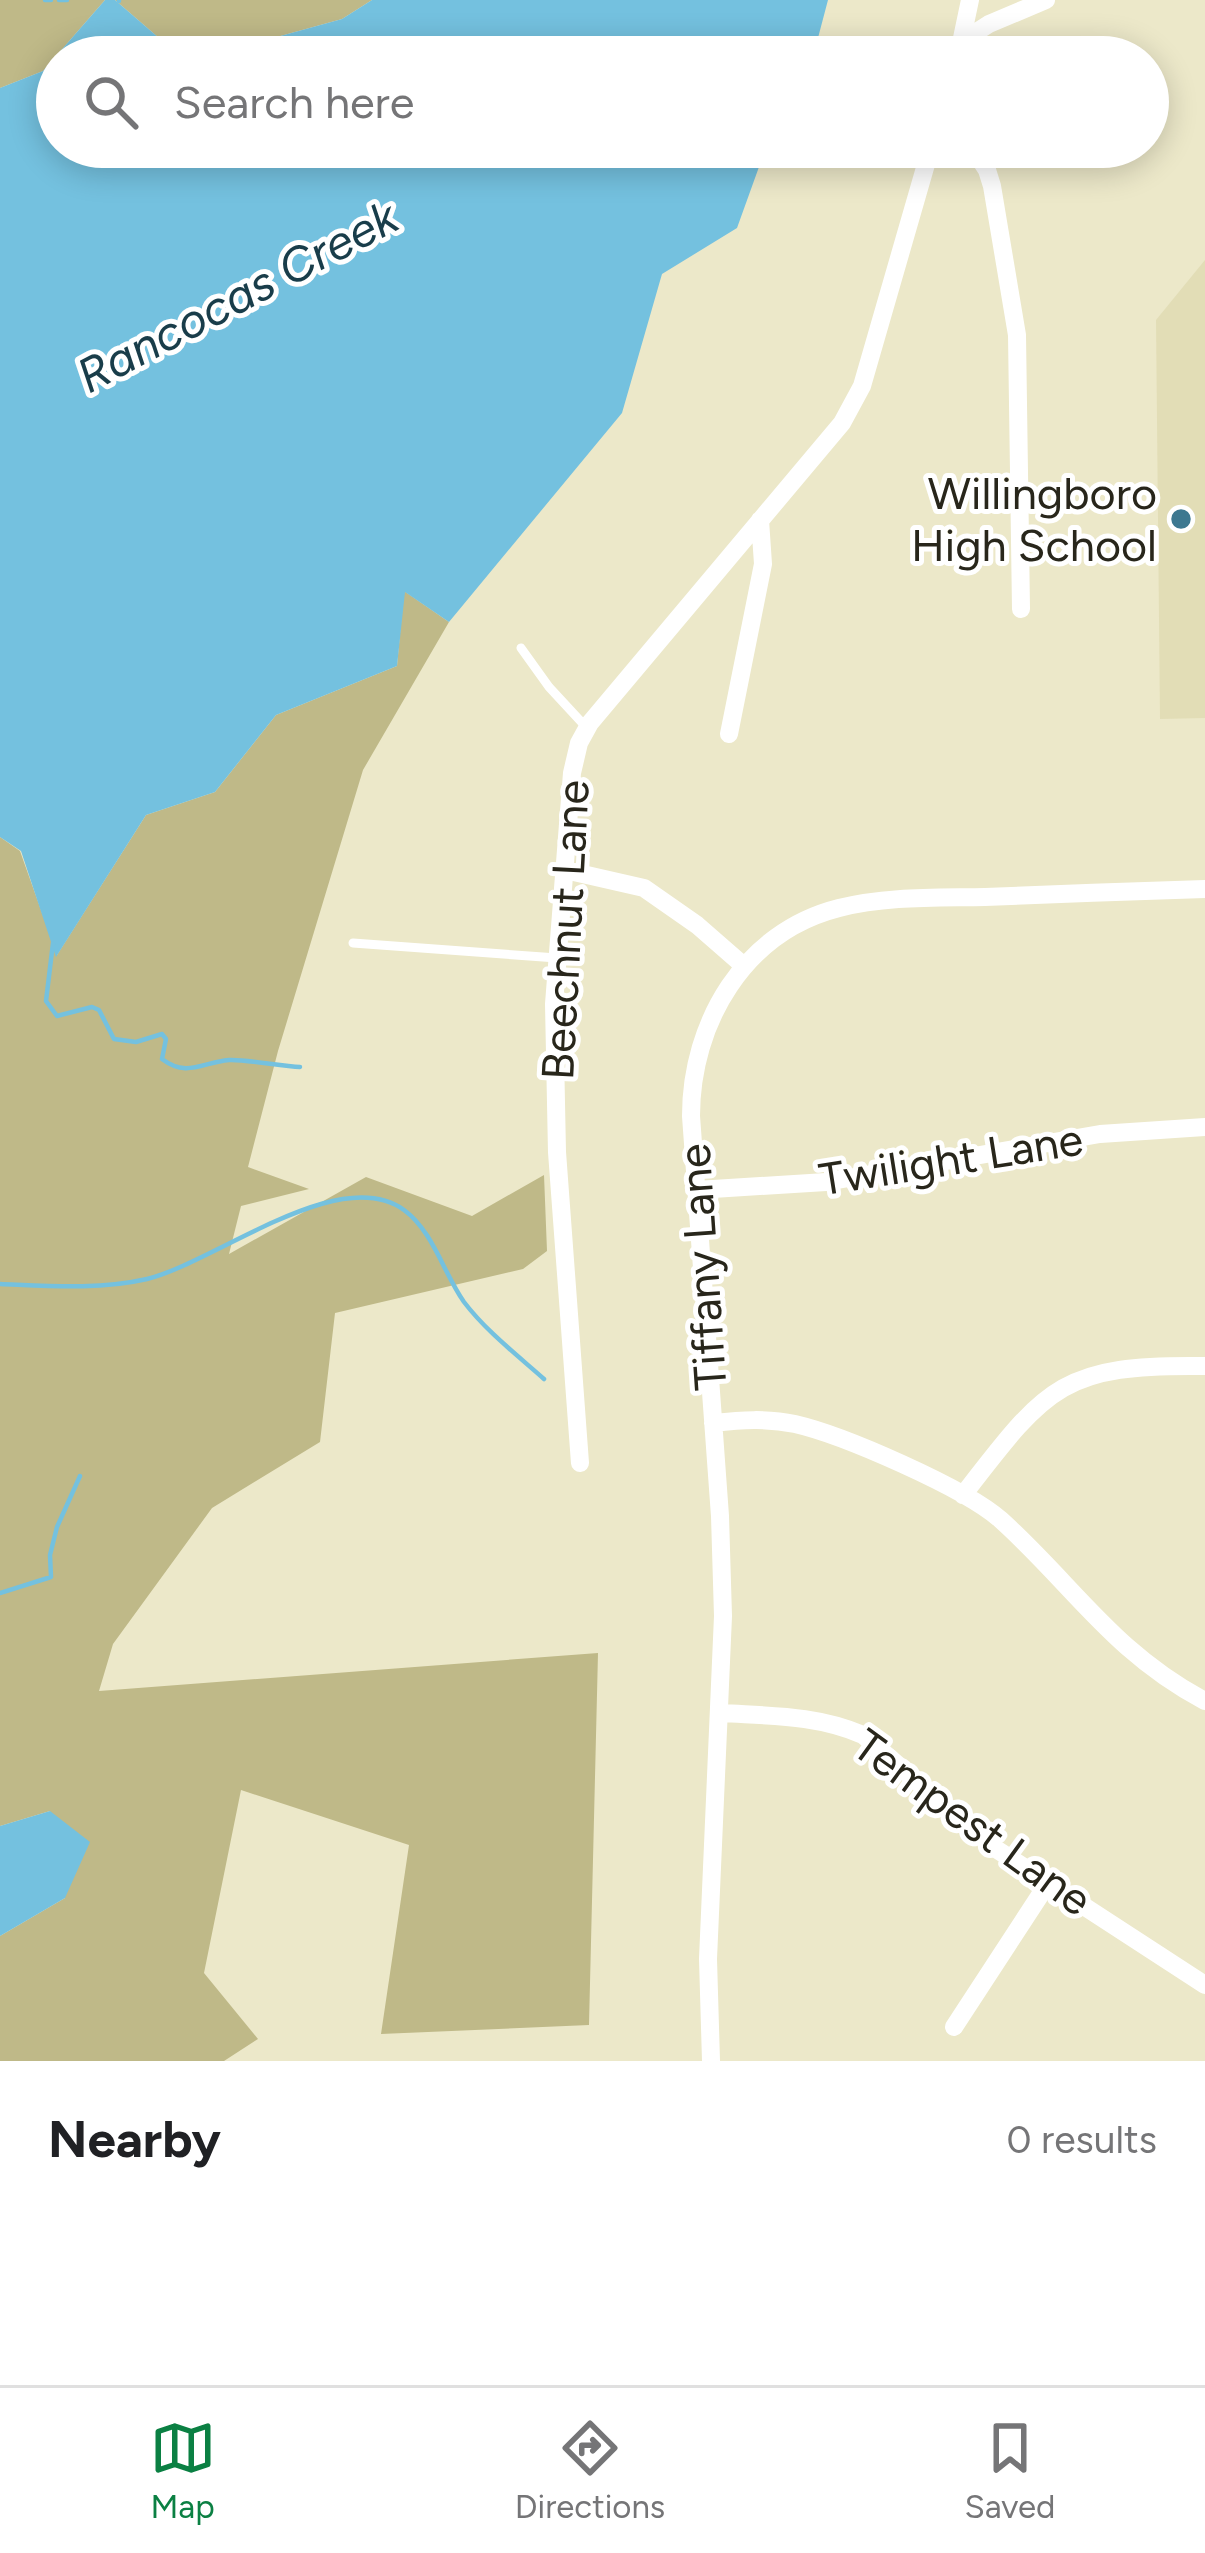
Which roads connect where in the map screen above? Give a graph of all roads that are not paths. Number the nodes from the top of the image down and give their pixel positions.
1 (970, 0) edge
2 (1046, 0) edge
3 (963, 36) edge
4 (975, 36) edge
5 (925, 168) edge
6 (986, 168) edge
7 (760, 520) junction
8 (1021, 609) dead end
9 (521, 648) dead end
10 (586, 728) junction
11 (730, 734) dead end
12 (565, 871) junction
13 (1205, 890) edge
14 (353, 943) dead end
15 (557, 958) junction
16 (745, 966) junction
17 (1205, 1127) edge
18 (697, 1190) junction
19 (1205, 1366) edge
20 (713, 1423) junction
21 (580, 1463) dead end
22 (963, 1495) junction
23 (1205, 1701) edge
24 (722, 1713) junction
25 (1048, 1883) junction
26 (1205, 1985) edge
27 (954, 2027) dead end
28 (711, 2061) edge

1 - 3 street
2 - 4 street
5 - 7 street, Beechnut Lane
6 - 8 street
7 - 10 street, Beechnut Lane
7 - 11 street
9 - 10 lane
10 - 12 street, Beechnut Lane
12 - 15 street, Beechnut Lane
12 - 16 street
13 - 16 street, Tiffany Lane
14 - 15 lane
15 - 21 street, Beechnut Lane
16 - 18 street, Tiffany Lane
17 - 18 street, Twilight Lane
18 - 20 street, Tiffany Lane
19 - 22 street
20 - 22 street
20 - 24 street, Tiffany Lane
22 - 23 street
24 - 25 street, Tempest Lane
24 - 28 street, Tiffany Lane
25 - 26 street, Tempest Lane
25 - 27 street

